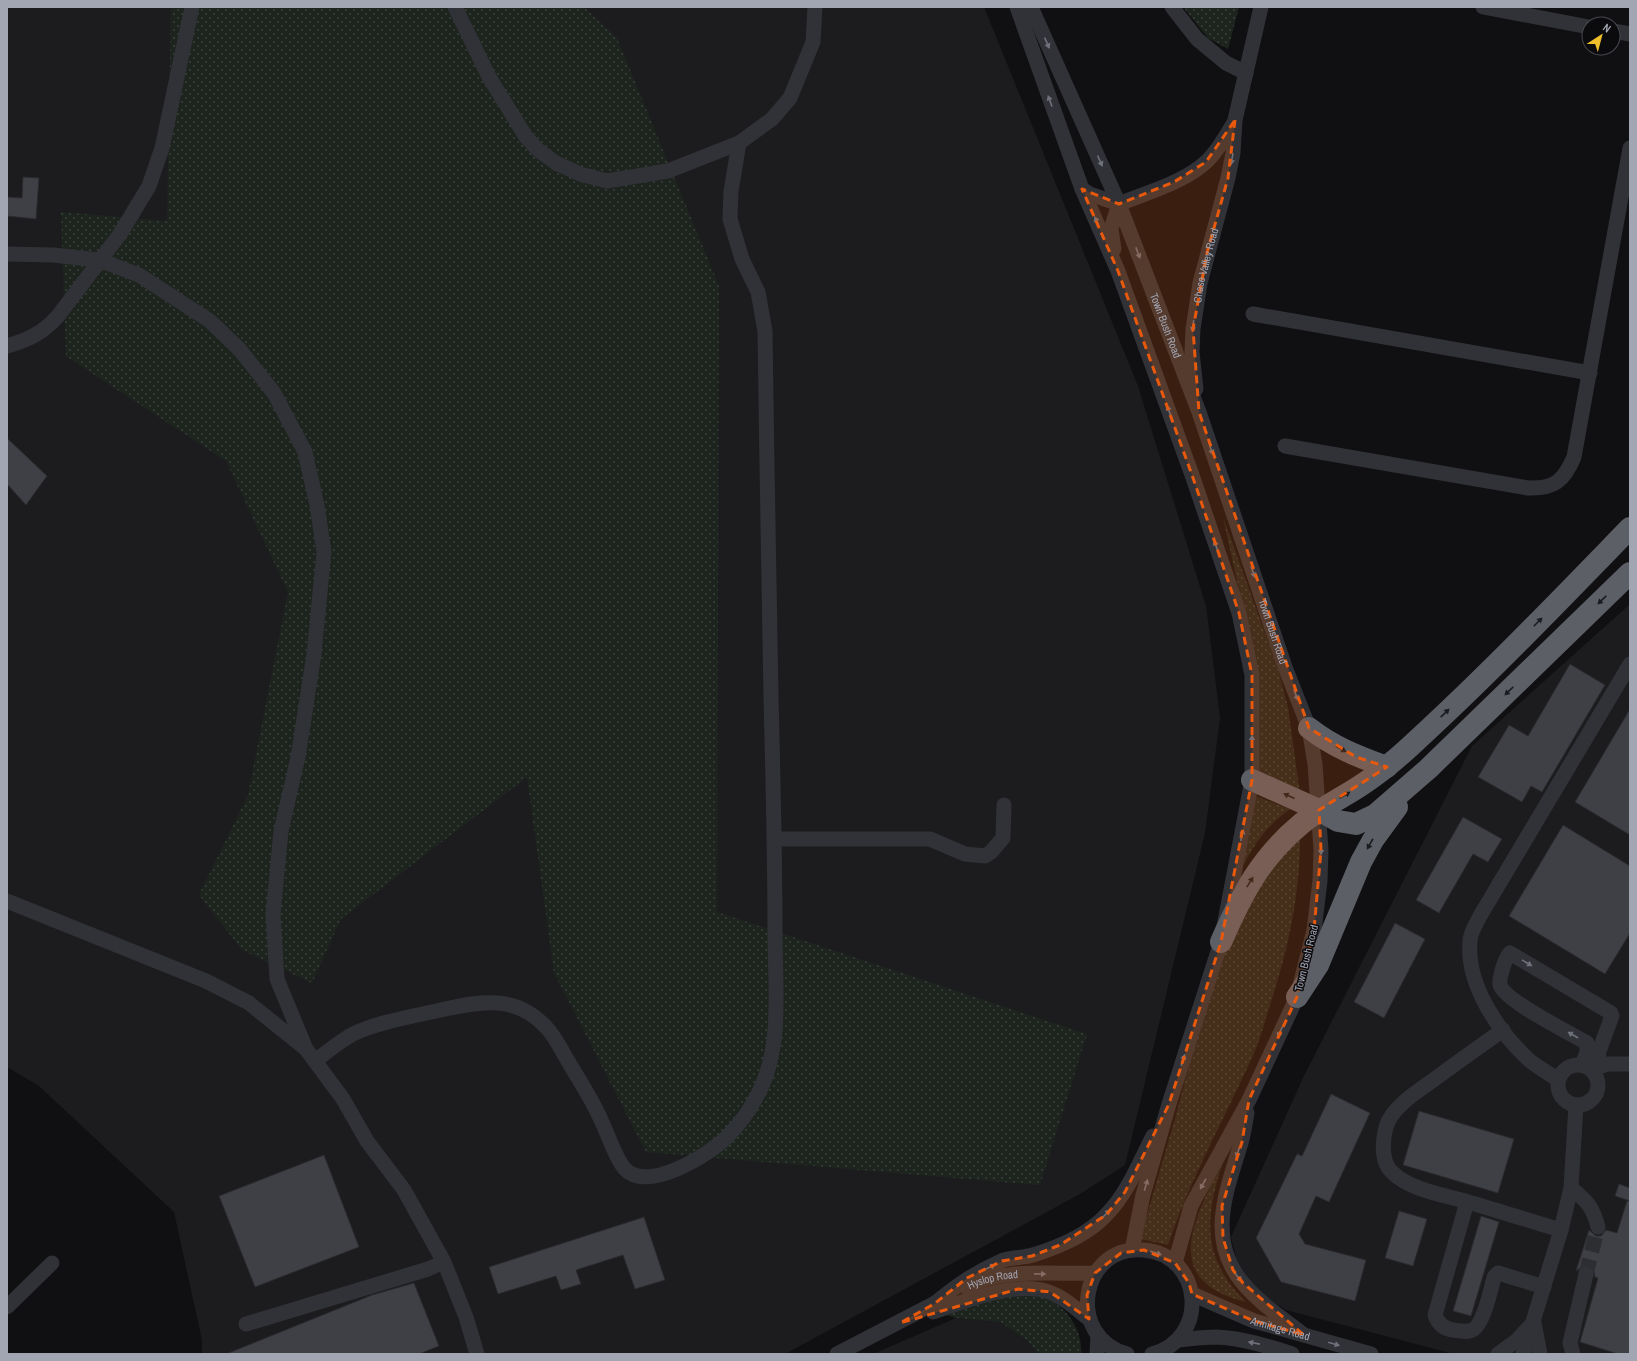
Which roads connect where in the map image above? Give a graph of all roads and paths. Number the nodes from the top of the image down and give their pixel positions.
1 (192, 7) edge
2 (454, 7) edge
3 (815, 7) edge
4 (1017, 7) edge
5 (1031, 7) edge
6 (1172, 7) edge
7 (1261, 7) edge
8 (1483, 7) edge
9 (1551, 13) edge
10 (1581, 24) edge
11 (1246, 73) junction
12 (1235, 120) junction
13 (738, 143) junction
14 (1630, 148) edge
15 (1082, 189) junction
16 (1119, 204) junction
17 (7, 254) edge
18 (99, 260) junction
19 (1118, 271) junction
20 (1253, 314) dead end
21 (7, 346) edge
22 (1590, 374) junction
23 (1199, 412) junction
24 (1284, 446) dead end
25 (1630, 528) edge
26 (1630, 573) edge
27 (1630, 664) edge
28 (1309, 728) junction
29 (1387, 767) junction
30 (1428, 769) junction
31 (1252, 780) junction
32 (1004, 805) dead end
33 (1319, 810) junction
34 (775, 839) junction
35 (7, 901) edge
36 (1221, 942) junction
37 (1297, 997) junction
38 (1502, 1030) junction
39 (306, 1049) junction
40 (315, 1062) junction
41 (1630, 1064) edge
42 (1591, 1066) junction
43 (1558, 1080) junction
44 (1249, 1100) junction
45 (1169, 1104) junction
46 (1576, 1105) junction
47 (1571, 1188) junction
48 (1467, 1202) junction
49 (1598, 1227) tunnel mouth
50 (1561, 1230) junction
51 (1132, 1250) junction
52 (444, 1262) junction
53 (52, 1263) dead end
54 (1175, 1263) junction
55 (1095, 1273) junction
56 (1586, 1274) tunnel mouth
57 (1544, 1287) junction
58 (1192, 1294) junction
59 (934, 1304) junction
60 (7, 1307) edge
61 (1089, 1319) junction
62 (1533, 1322) junction
63 (900, 1323) junction
64 (246, 1324) dead end
65 (1304, 1335) junction
66 (1098, 1336) junction
67 (1178, 1340) junction
68 (1157, 1353) edge
69 (477, 1354) edge
70 (837, 1354) edge
71 (1097, 1354) edge
72 (1127, 1354) edge
73 (1292, 1354) edge
74 (1371, 1354) edge
75 (1498, 1354) edge
76 (1523, 1354) edge
77 (1540, 1354) edge
78 (1572, 1354) edge

1 - 18 street
2 - 13 street
3 - 13 street
15 -> 4 street
5 -> 16 street, Town Bush Road
6 - 11 street
7 - 11 street, Chase Valley Road
8 - 9 street
9 - 10 street
11 - 12 street, Chase Valley Road
12 - 16 street, Chase Valley Road
12 -> 23 street, Chase Valley Road
13 - 34 street
14 - 22 street
15 - 16 street
19 -> 15 street
16 - 19 street
16 -> 23 street, Town Bush Road
17 - 18 street
18 - 21 street
18 - 39 street
31 -> 19 street
20 - 22 street
22 - 24 street
23 -> 28 street, Town Bush Road
29 -> 25 highway
26 -> 30 highway
27 - 38 street
28 -> 29 highway
28 - 33 street, Town Bush Road
33 -> 29 highway
30 - 33 highway
30 -> 37 highway
33 -> 31 highway
36 -> 31 street
32 - 34 street
36 -> 33 highway
33 -> 37 street, Town Bush Road
34 - 40 street
35 - 39 street
45 -> 36 street
37 -> 44 street, Town Bush Road
38 - 43 street
38 - 48 street
39 - 40 street
40 - 52 street
41 - 42 street
42 -> 42 street
42 - 43 street
42 - 46 street
43 - 46 street
44 -> 54 street, Town Bush Road
44 -> 65 street
51 -> 45 street
59 -> 45 street
46 - 47 street
47 - 49 street
47 - 50 street
48 - 50 street
48 - 57 street
50 - 57 street
51 -> 54 street
51 - 55 street
52 - 64 street
52 - 69 street
53 - 60 street
54 - 58 street
59 -> 55 street, Hyslop Road
55 - 61 street
56 - 78 street
57 - 62 street
58 - 65 street, Armitage Road
58 - 67 street
59 - 63 street, Hyslop Road
61 - 63 street, Hyslop Road
61 - 66 street
62 - 75 street
62 - 76 street
62 - 77 street
63 - 70 street, Hyslop Road
65 -> 74 street, Armitage Road
66 - 71 street
66 - 72 street
67 - 68 street
73 -> 67 street, Armitage Road

